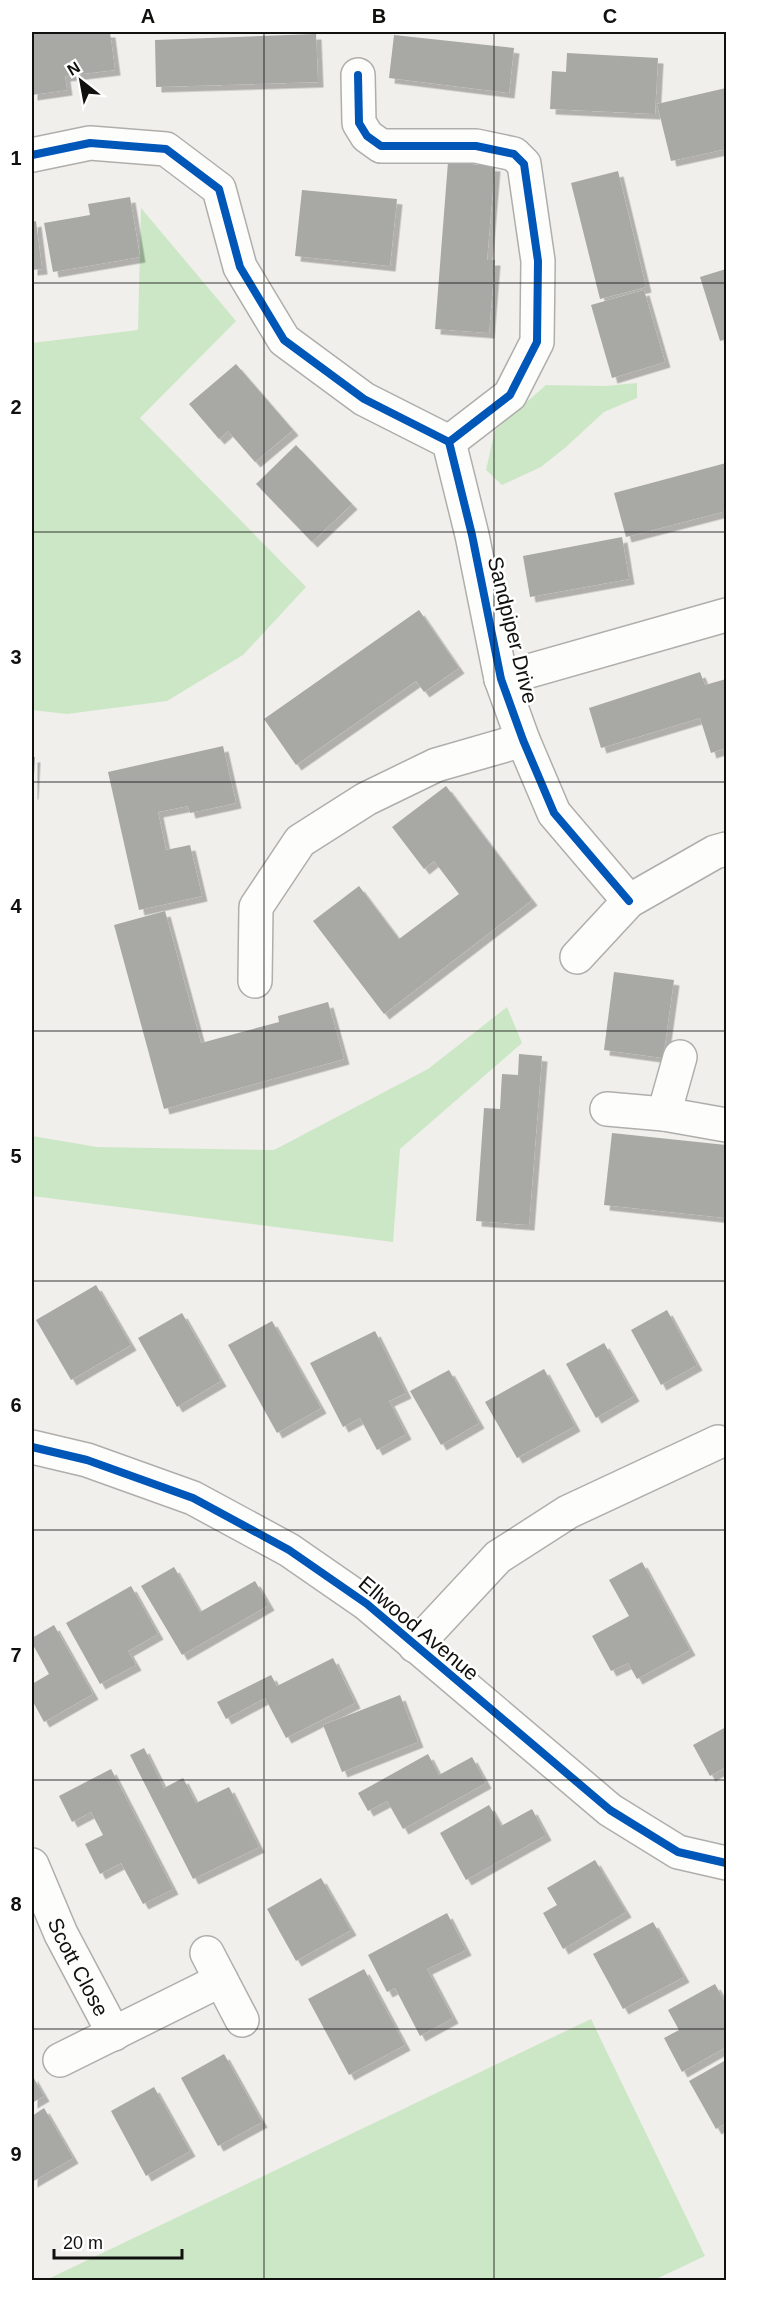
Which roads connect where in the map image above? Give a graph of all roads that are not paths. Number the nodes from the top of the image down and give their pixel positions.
1 (358, 75) dead end
2 (32, 155) edge
3 (449, 442) junction
4 (726, 615) edge
5 (501, 679) junction
6 (523, 740) junction
7 (726, 849) edge
8 (629, 901) junction
9 (578, 957) dead end
10 (255, 981) dead end
11 (680, 1057) dead end
12 (606, 1109) dead end
13 (663, 1114) junction
14 (726, 1125) edge
15 (718, 1442) dead end
16 (32, 1447) edge
17 (415, 1646) junction
18 (726, 1863) edge
19 (32, 1865) edge
20 (242, 2020) dead end
21 (114, 2034) junction
22 (60, 2060) dead end

1 - 3 street
2 - 3 street
3 - 5 street, Sandpiper Drive
4 - 5 street, Sandpiper Drive
5 - 6 street, Sandpiper Drive
6 - 8 street, Sandpiper Drive
6 - 10 street
7 - 8 street
8 - 9 street
11 - 13 street
12 - 13 street
13 - 14 street
15 - 17 street, Ellwood Avenue
16 - 17 street, Ellwood Avenue
17 - 18 street, Ellwood Avenue
19 - 21 street, Scott Close
20 - 21 street, Scott Close
21 - 22 street, Scott Close

